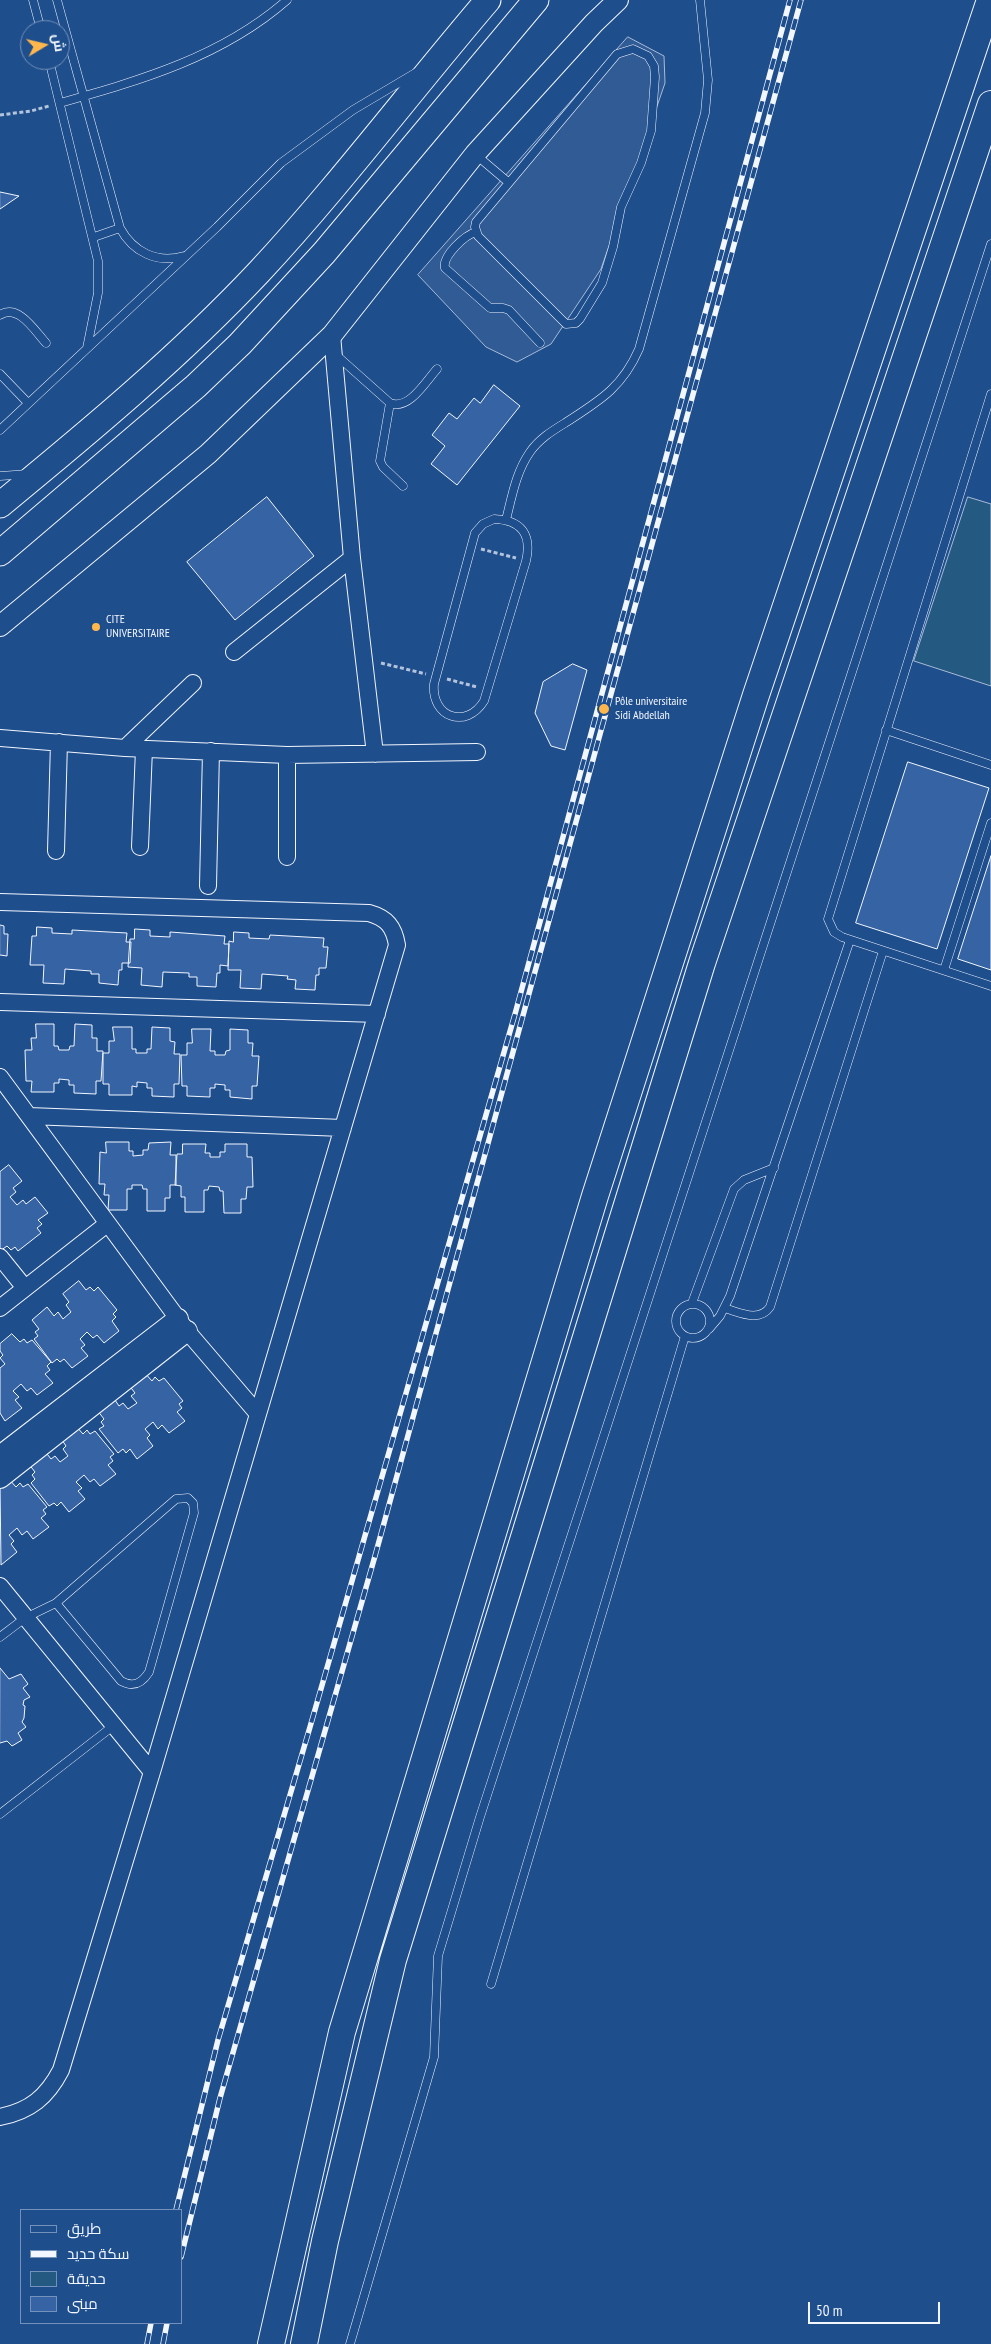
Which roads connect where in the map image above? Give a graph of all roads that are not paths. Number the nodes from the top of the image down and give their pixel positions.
1 (33, 0) edge
2 (57, 0) edge
3 (287, 0) edge
4 (488, 0) edge
5 (536, 0) edge
6 (618, 0) edge
7 (700, 0) edge
8 (990, 0) edge
9 (38, 20) edge
10 (433, 65) junction
11 (51, 70) edge
12 (82, 97) junction
13 (60, 103) junction
14 (991, 104) edge
15 (991, 150) edge
16 (475, 154) junction
17 (508, 182) junction
18 (120, 228) junction
19 (949, 230) junction
20 (476, 232) junction
21 (94, 237) junction
22 (991, 244) edge
23 (186, 256) junction
24 (0, 315) edge
25 (46, 343) dead end
26 (333, 343) junction
27 (540, 343) dead end
28 (87, 348) junction
29 (437, 368) dead end
30 (0, 374) edge
31 (3, 383) edge
32 (991, 394) edge
33 (28, 403) junction
34 (390, 403) junction
35 (0, 430) edge
36 (38, 474) junction
37 (0, 476) edge
38 (403, 486) dead end
39 (0, 505) edge
40 (506, 520) junction
41 (0, 553) edge
42 (352, 558) junction
43 (0, 626) edge
44 (234, 652) dead end
45 (193, 683) dead end
46 (886, 730) junction
47 (0, 738) edge
48 (59, 742) junction
49 (126, 748) junction
50 (144, 749) junction
51 (211, 752) junction
52 (477, 752) dead end
53 (375, 754) junction
54 (287, 755) junction
55 (991, 765) edge
56 (991, 823) edge
57 (140, 847) dead end
58 (56, 851) dead end
59 (287, 857) dead end
60 (208, 886) dead end
61 (0, 902) edge
62 (850, 940) junction
63 (883, 951) junction
64 (944, 970) junction
65 (991, 986) edge
66 (0, 1002) edge
67 (377, 1014) junction
68 (0, 1077) edge
69 (29, 1116) junction
70 (343, 1128) junction
71 (774, 1168) junction
72 (107, 1224) junction
73 (0, 1257) edge
74 (25, 1288) junction
75 (692, 1303) junction
76 (0, 1308) edge
77 (724, 1308) junction
78 (182, 1325) junction
79 (709, 1329) junction
80 (685, 1336) junction
81 (258, 1414) junction
82 (0, 1456) edge
83 (0, 1478) edge
84 (0, 1586) edge
85 (56, 1603) junction
86 (25, 1618) junction
87 (0, 1637) edge
88 (113, 1726) junction
89 (152, 1772) junction
90 (0, 1814) edge
91 (491, 1984) dead end
92 (0, 2117) edge
93 (272, 2344) edge
94 (304, 2344) edge
95 (350, 2344) edge

1 - 9 lane
2 - 12 lane
3 - 12 lane
4 - 10 main road
5 - 41 main road
6 - 16 street
7 - 40 lane
8 - 93 highway
10 - 23 lane
10 - 36 main road
11 - 13 lane
12 - 13 lane
12 - 18 lane
13 - 21 lane
14 - 19 highway
15 - 19 highway
16 - 17 lane
16 - 26 street
17 - 20 lane
17 - 20 lane
18 - 21 lane
18 - 23 lane
19 - 94 highway
20 - 27 lane
21 - 28 lane
22 - 95 lane
23 - 28 lane
24 - 25 lane
26 - 34 lane
26 - 42 street
26 - 43 street
28 - 33 lane
29 - 34 lane
30 - 31 lane
31 - 33 lane
32 - 46 lane
33 - 35 lane
34 - 38 lane
36 - 37 lane
36 - 39 main road
40 - 40 lane
42 - 44 street
42 - 53 street
45 - 49 street
46 - 55 lane
46 - 62 lane
47 - 48 street
48 - 49 street
48 - 58 street
49 - 50 street
50 - 51 street
50 - 57 street
51 - 54 street
51 - 60 street
52 - 53 street
53 - 54 street
54 - 59 street
56 - 64 lane
61 - 67 street
62 - 63 lane
62 - 71 lane
63 - 64 lane
63 - 77 lane
64 - 65 lane
66 - 67 street
67 - 70 street
68 - 69 street
69 - 70 street
69 - 72 street
70 - 81 street
71 - 75 lane
71 - 77 lane
72 - 74 street
72 - 78 street
73 - 74 street
74 - 76 street
75 - 79 lane
75 - 80 lane
77 - 79 lane
78 - 81 street
78 - 82 street
78 - 83 street
79 - 80 lane
80 - 91 lane
81 - 89 street
84 - 86 street
85 - 85 lane
85 - 86 lane
86 - 87 lane
86 - 88 street
88 - 89 street
88 - 90 lane
89 - 92 street

